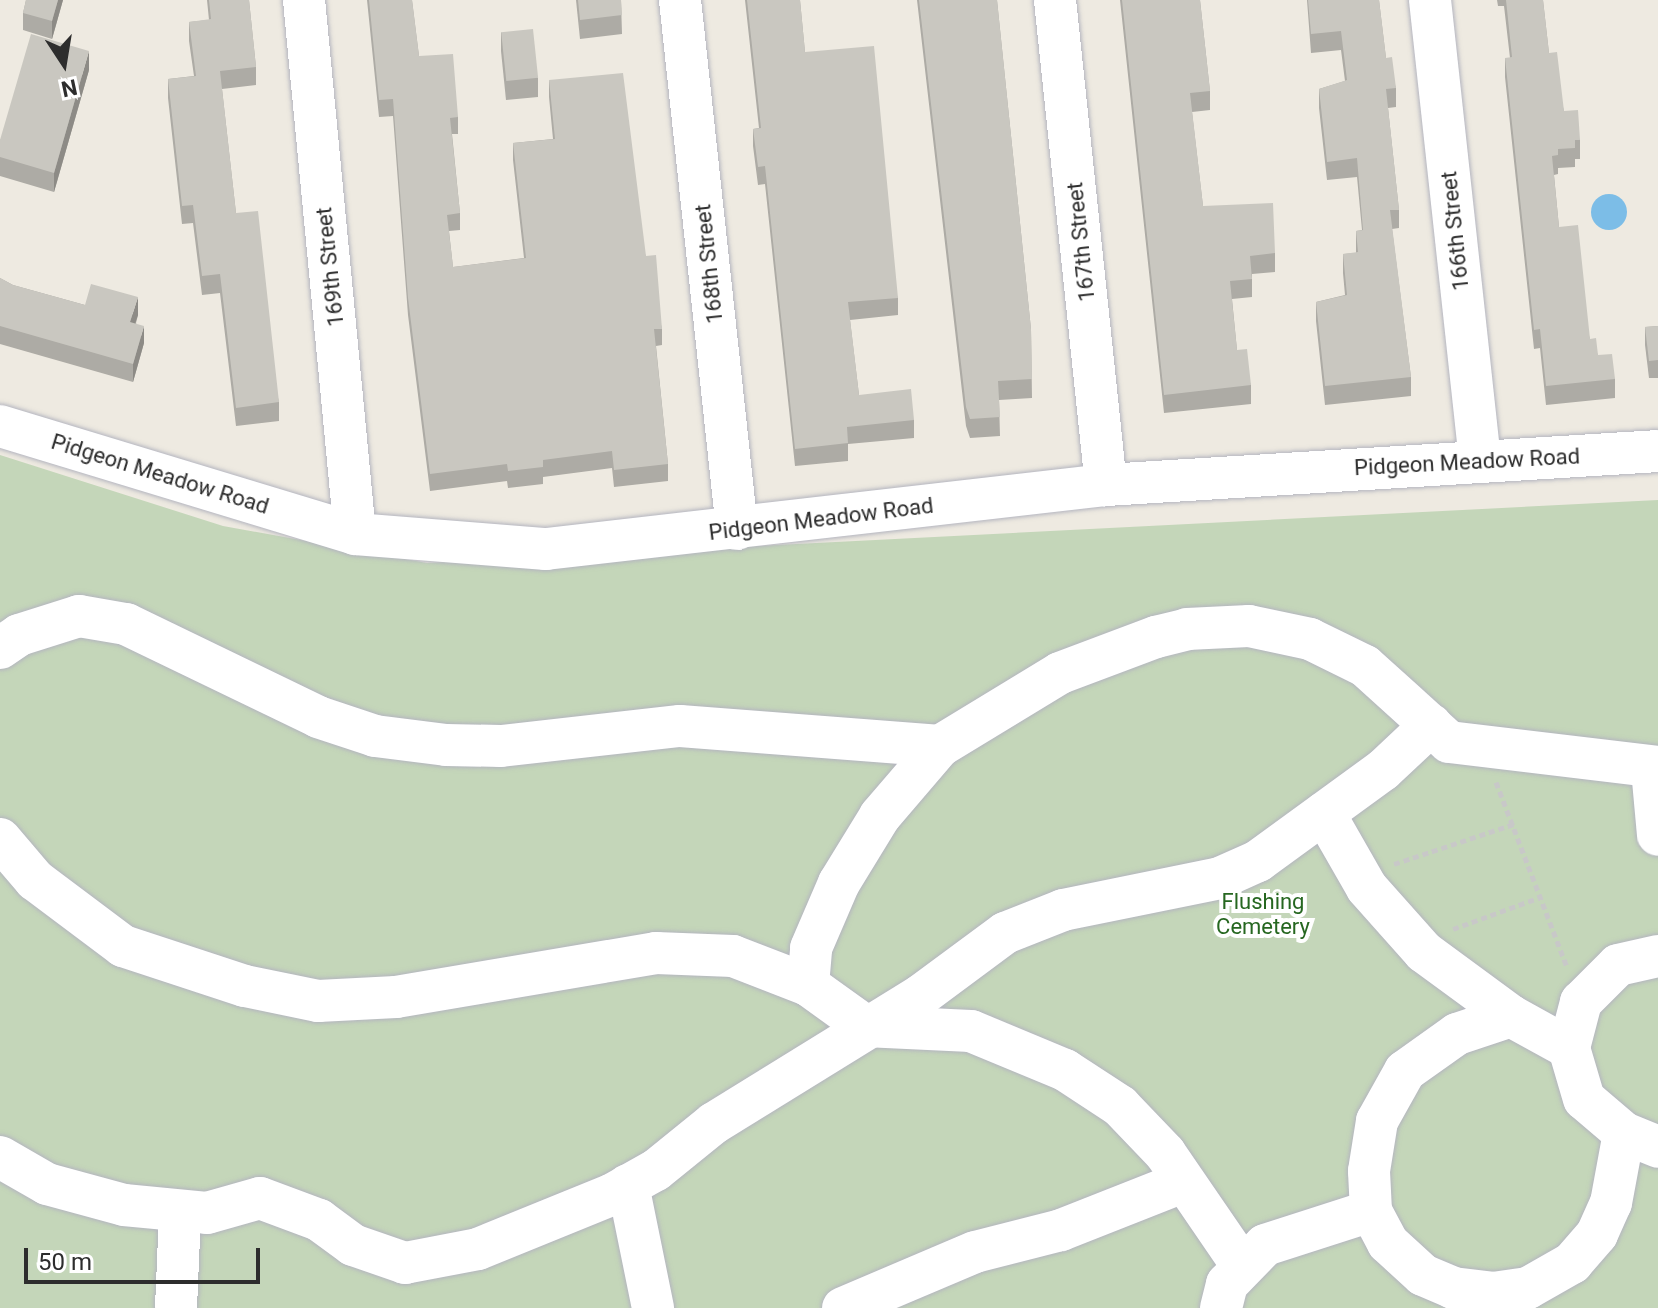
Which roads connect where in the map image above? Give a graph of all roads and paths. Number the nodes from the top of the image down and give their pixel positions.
1 (304, 0) edge
2 (680, 0) edge
3 (1055, 0) edge
4 (1430, 0) edge
5 (0, 426) edge
6 (1658, 451) edge
7 (1480, 461) junction
8 (1106, 485) junction
9 (737, 529) junction
10 (355, 534) junction
11 (0, 648) edge
12 (1431, 725) junction
13 (940, 746) junction
14 (1481, 748) junction
15 (1655, 768) edge
16 (1324, 813) junction
17 (1514, 824) junction
18 (1658, 835) edge
19 (0, 839) edge
20 (1359, 875) junction
21 (1538, 898) junction
22 (1416, 943) junction
23 (1658, 956) edge
24 (808, 985) junction
25 (1581, 1002) junction
26 (1511, 1016) junction
27 (865, 1026) junction
28 (1569, 1048) junction
29 (1641, 1140) edge
30 (0, 1157) edge
31 (1183, 1182) junction
32 (628, 1185) junction
33 (180, 1211) junction
34 (1371, 1211) junction
35 (1243, 1267) junction
36 (1553, 1292) edge
37 (176, 1308) edge
38 (653, 1308) edge
39 (843, 1308) edge
40 (1221, 1308) edge

1 - 10 street, 169th Street
2 - 9 street, 168th Street
3 - 8 street, 167th Street
4 - 7 street, 166th Street
5 - 10 street, Pidgeon Meadow Road
6 - 7 street, Pidgeon Meadow Road
7 - 8 street, Pidgeon Meadow Road
8 - 9 street, Pidgeon Meadow Road
9 - 10 street, Pidgeon Meadow Road
11 - 13 street
12 - 13 street
12 - 14 street
12 - 16 street
13 - 24 street
14 - 15 street
14 - 17 path
15 - 18 street
16 - 20 street
16 - 27 street
17 - 20 path
17 - 21 path
19 - 24 street
20 - 22 street
21 - 22 path
21 - 25 path
22 - 26 street
23 - 25 street
24 - 27 street
25 - 28 street
26 - 28 street
26 - 34 street
27 - 31 street
27 - 32 street
28 - 29 street
29 - 36 street
30 - 33 street
31 - 35 street
31 - 39 street
32 - 33 street
32 - 38 street
33 - 37 street
34 - 35 street
34 - 36 street
35 - 40 street

